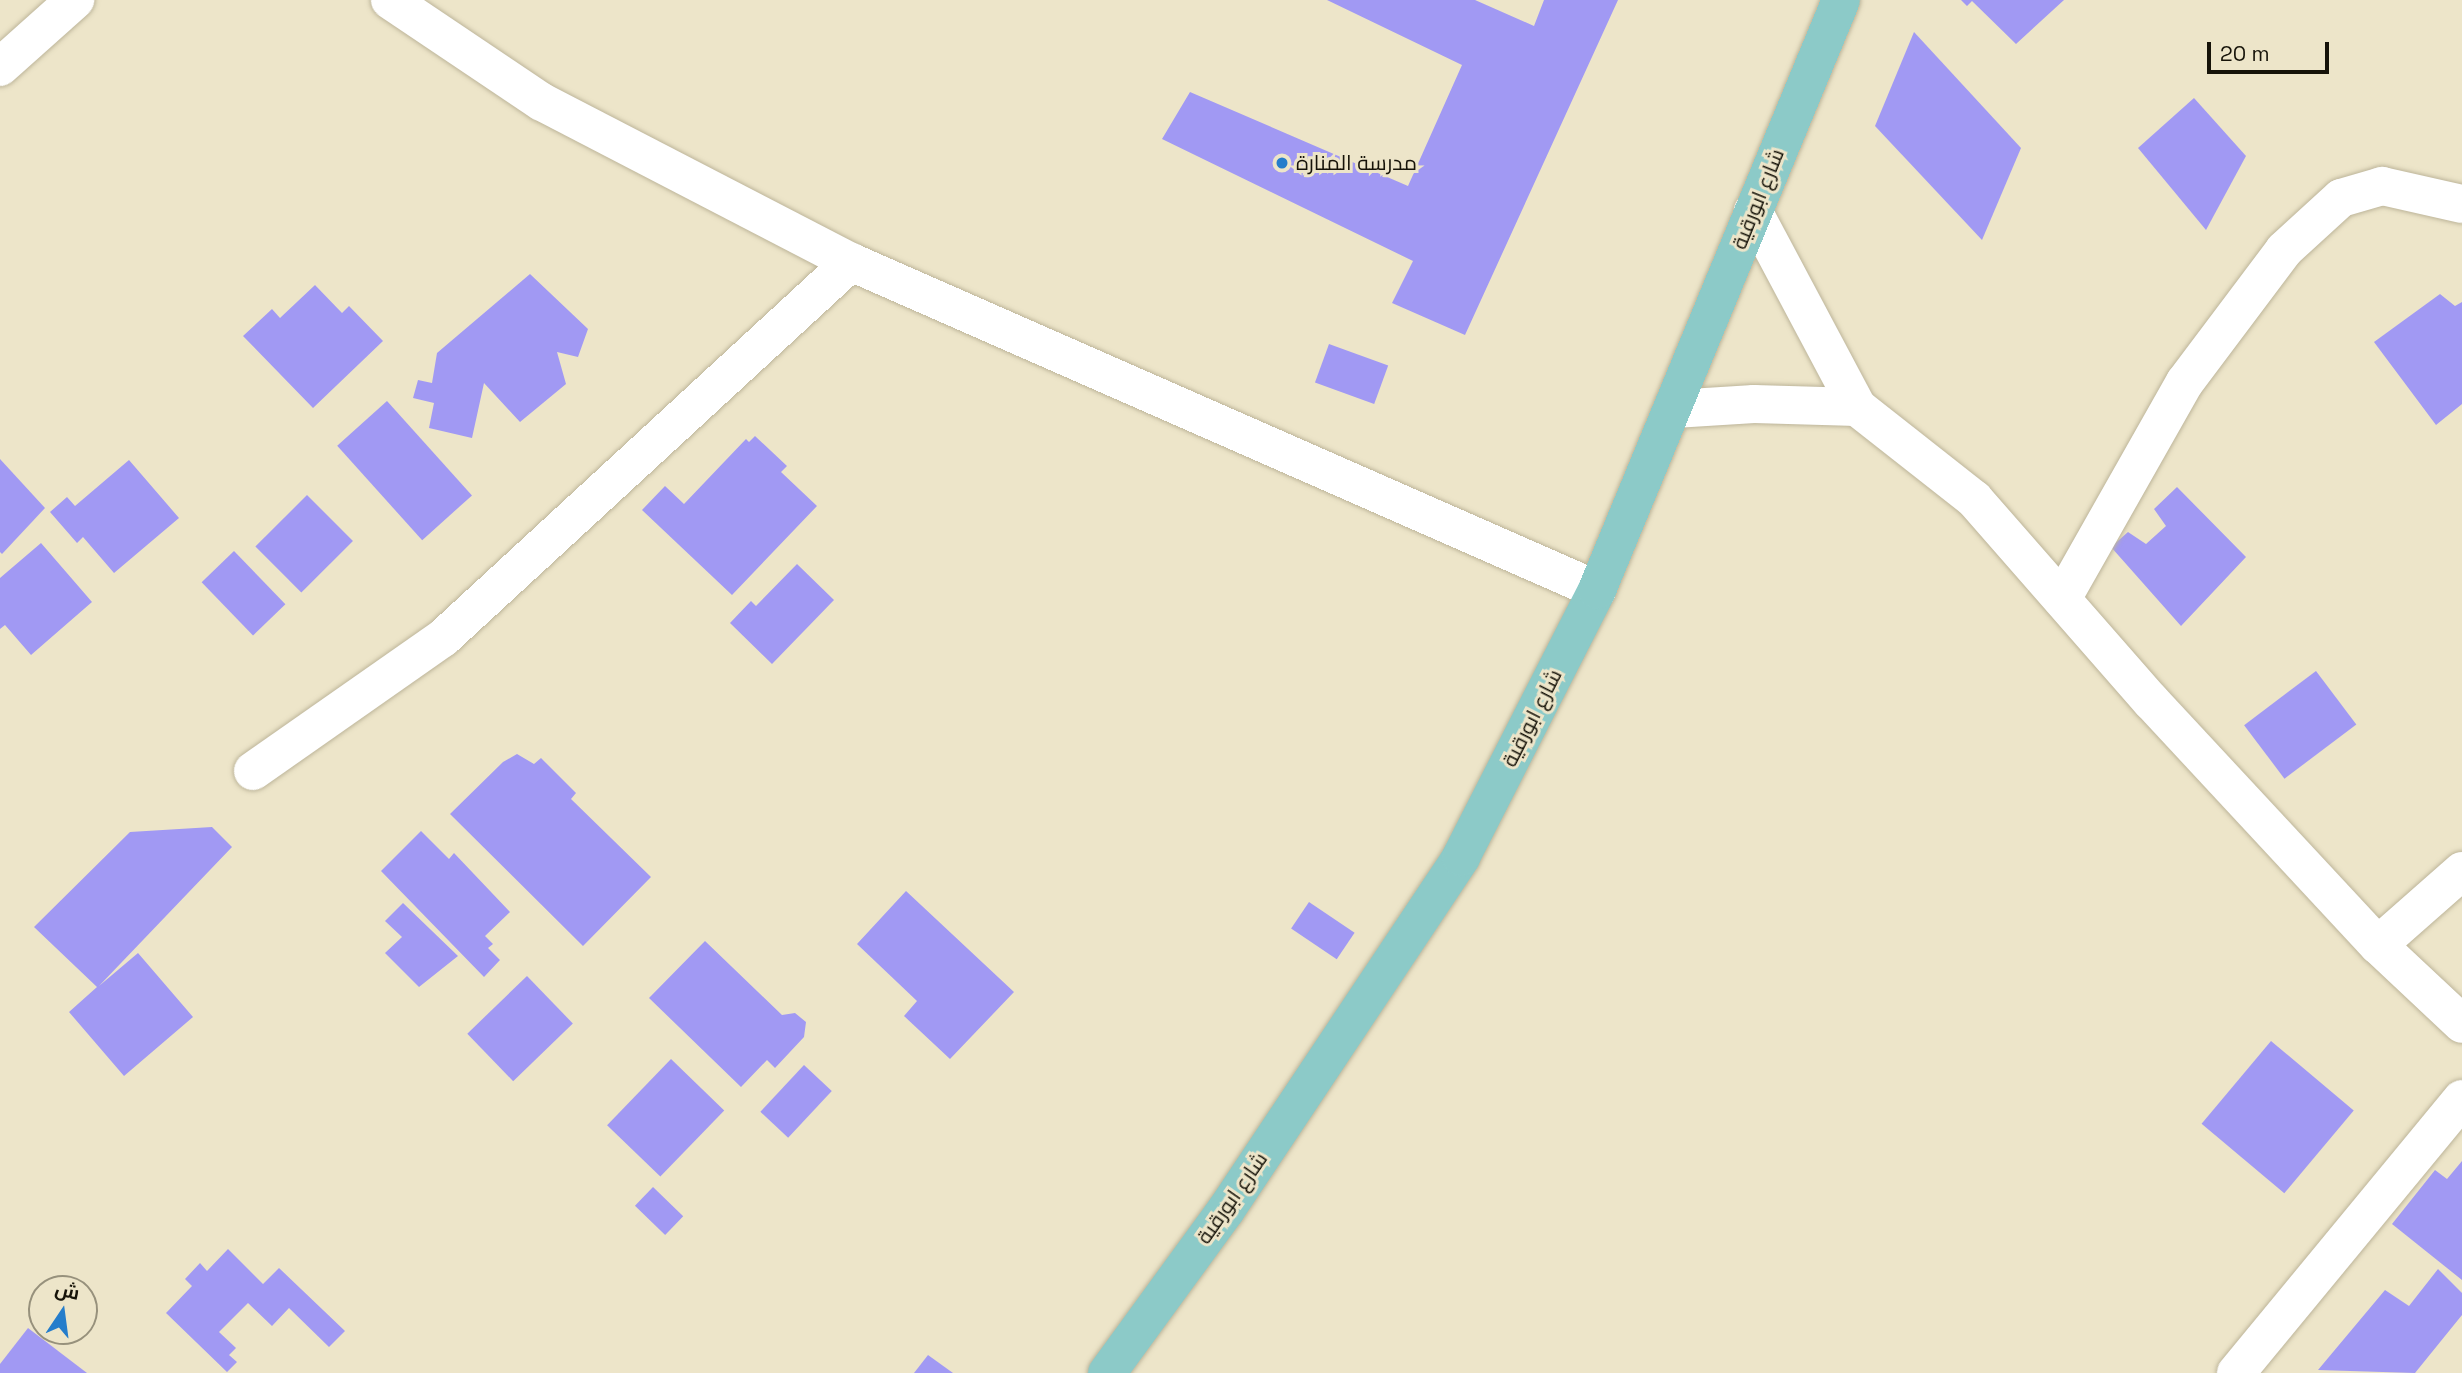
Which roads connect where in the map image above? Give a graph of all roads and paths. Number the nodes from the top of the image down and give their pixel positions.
1 (75, 0) edge
2 (390, 0) edge
3 (1841, 0) edge
4 (0, 67) edge
5 (2462, 204) edge
6 (1753, 211) junction
7 (851, 262) junction
8 (1857, 407) junction
9 (1674, 409) junction
10 (1597, 590) junction
11 (2062, 599) junction
12 (253, 771) dead end
13 (2462, 871) edge
14 (2378, 945) junction
15 (2462, 1024) edge
16 (2462, 1099) edge
17 (1107, 1373) edge
18 (2235, 1373) edge

1 - 4 street
2 - 7 street
3 - 6 main road, شارع ابورقية
5 - 11 street
6 - 8 street
6 - 9 main road, شارع ابورقية
7 - 10 street
7 - 12 street
8 - 9 street
8 - 11 street
9 - 10 main road, شارع ابورقية
10 - 17 main road, شارع ابورقية
11 - 14 street
13 - 14 street
14 - 15 street
16 - 18 street

